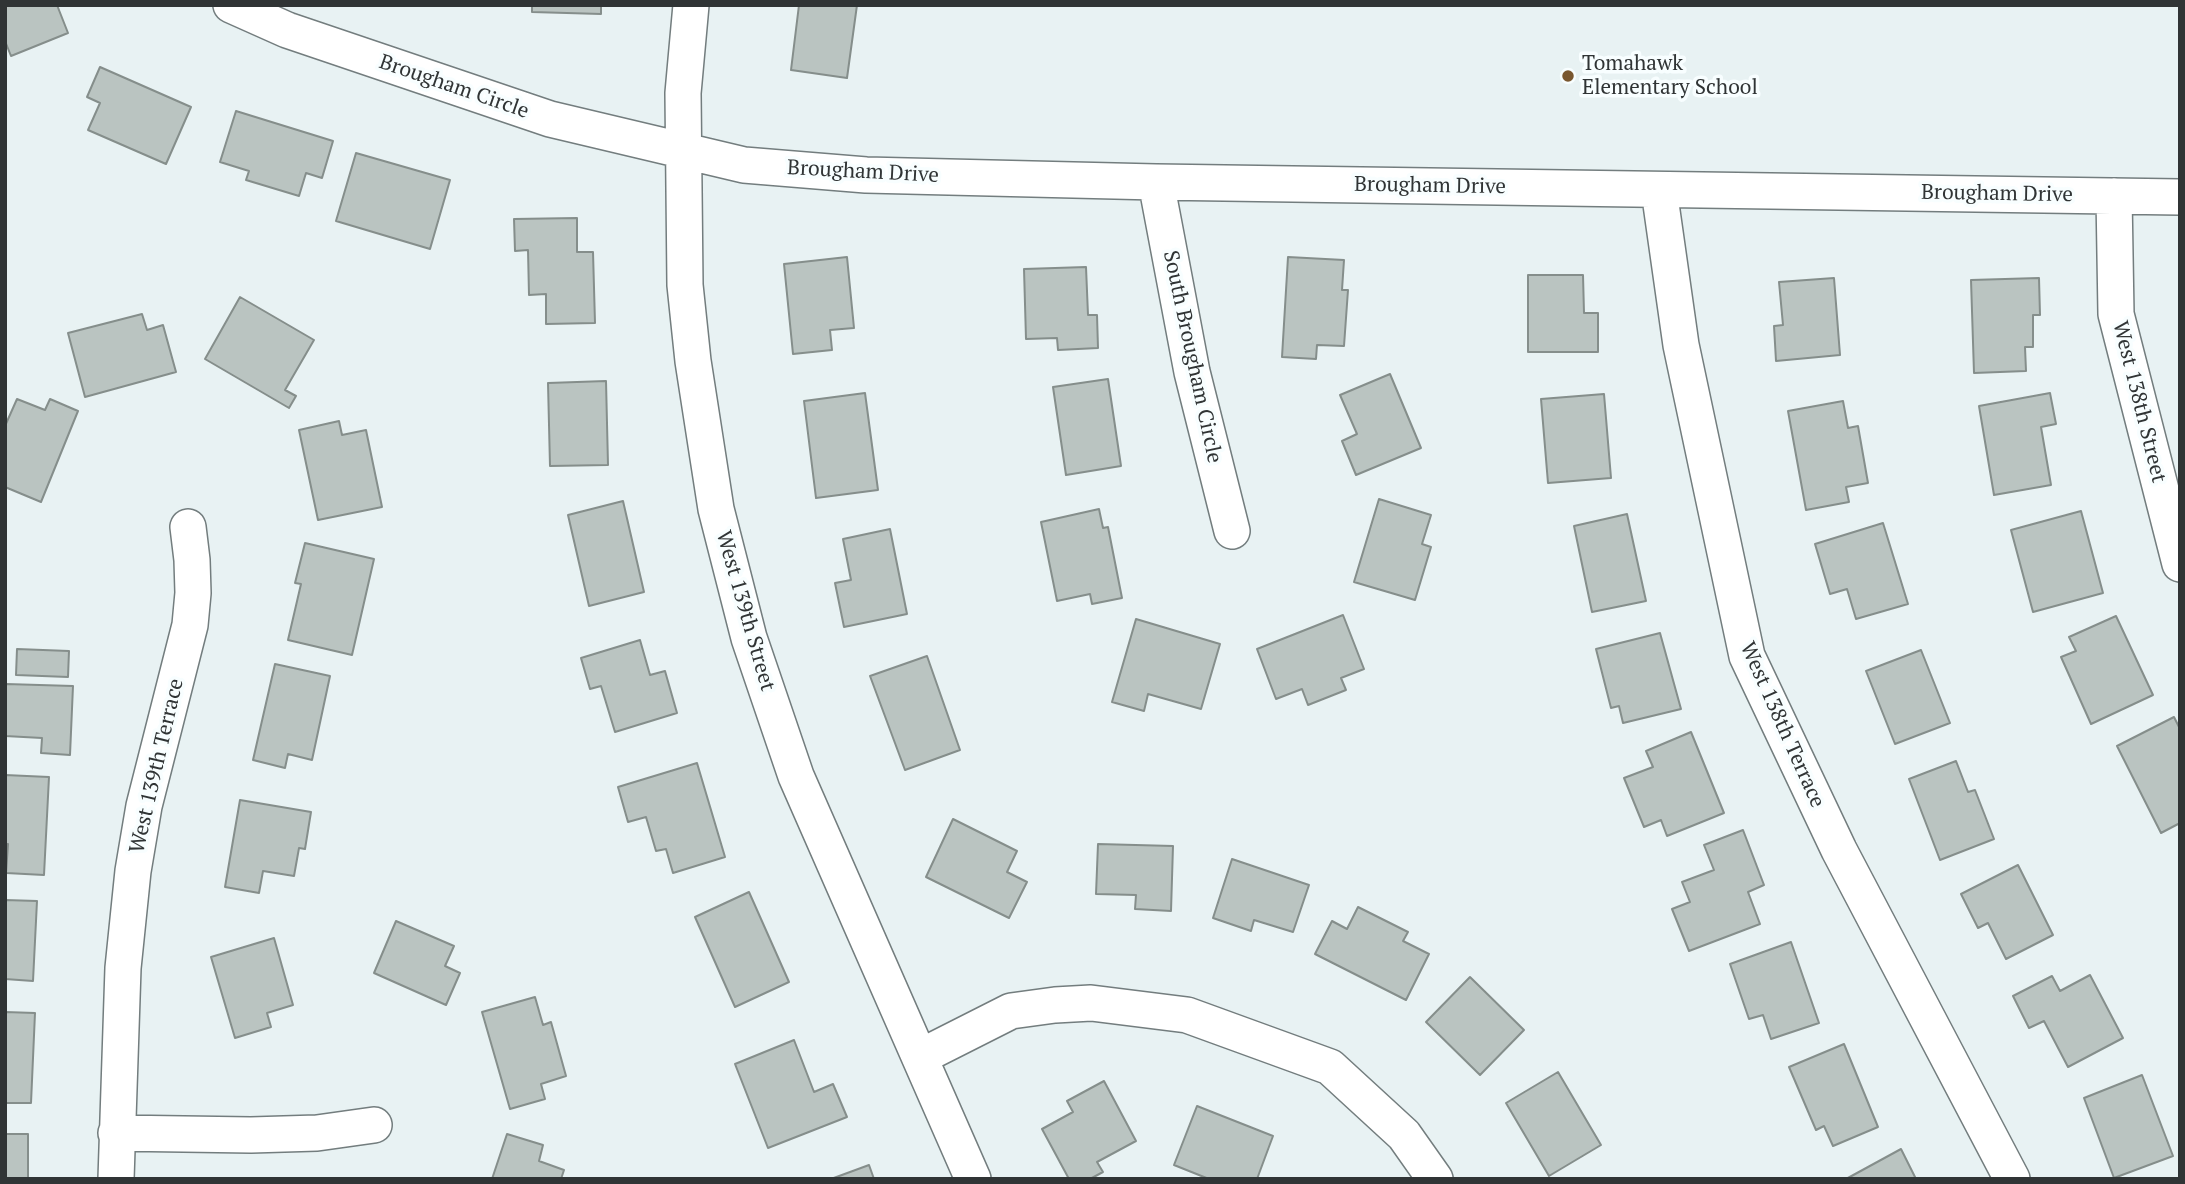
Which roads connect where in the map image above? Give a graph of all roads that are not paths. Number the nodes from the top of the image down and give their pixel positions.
1 (231, 5) edge
2 (691, 5) edge
3 (683, 152) junction
4 (1156, 182) junction
5 (1659, 190) junction
6 (2114, 196) junction
7 (2180, 197) edge
8 (188, 527) dead end
9 (1232, 531) dead end
10 (2180, 564) edge
11 (920, 1057) junction
12 (374, 1125) dead end
13 (116, 1133) junction
14 (116, 1179) edge
15 (973, 1179) edge
16 (1435, 1179) edge
17 (2012, 1179) edge

1 - 3 street, Brougham Circle
2 - 3 street, West 139th Street
3 - 4 street, Brougham Drive
3 - 11 street, West 139th Street
4 - 5 street, Brougham Drive
4 - 9 street, South Brougham Circle
5 - 6 street, Brougham Drive
5 - 17 street, West 138th Terrace
6 - 7 street, Brougham Drive
6 - 10 street, West 138th Street
8 - 13 street, West 139th Terrace
11 - 15 street, West 139th Street
11 - 16 street
12 - 13 street
13 - 14 street, West 139th Terrace

